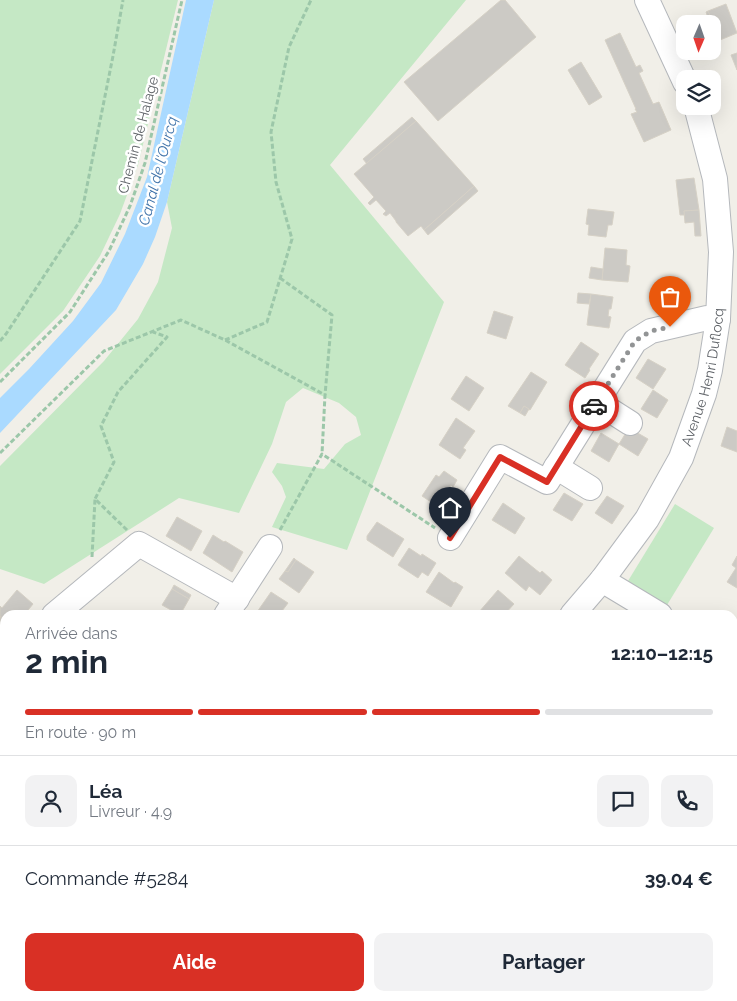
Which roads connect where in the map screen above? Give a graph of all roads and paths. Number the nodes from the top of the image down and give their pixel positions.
1 (123, 0) edge
2 (182, 0) edge
3 (311, 0) edge
4 (647, 0) edge
5 (679, 70) edge
6 (698, 115) edge
7 (280, 278) junction
8 (718, 320) junction
9 (152, 332) junction
10 (225, 340) junction
11 (0, 341) edge
12 (0, 382) edge
13 (325, 395) junction
14 (597, 402) junction
15 (630, 422) dead end
16 (0, 453) edge
17 (322, 454) junction
18 (556, 467) junction
19 (590, 488) dead end
20 (95, 499) junction
21 (450, 538) joint
22 (145, 548) junction
23 (270, 548) joint
24 (602, 580) junction
25 (90, 585) junction
26 (232, 607) edge
27 (60, 610) edge
28 (576, 610) edge
29 (652, 610) edge

1 - 11 path
2 - 12 path, Chemin de Halage
3 - 7 path
4 - 5 street
6 - 8 street, Avenue Henri Duflocq
7 - 10 path
7 - 13 path
8 - 14 street
8 - 24 street, Avenue Henri Duflocq
9 - 10 path
9 - 16 path
9 - 20 path
10 - 13 path
13 - 17 path
14 - 15 street
14 - 18 street
17 - 21 path
17 - 23 path
18 - 19 street
18 - 21 street
20 - 22 path
20 - 25 path
22 - 25 street
22 - 26 street
23 - 26 street
24 - 28 street, Avenue Henri Duflocq
24 - 29 street
25 - 27 street

